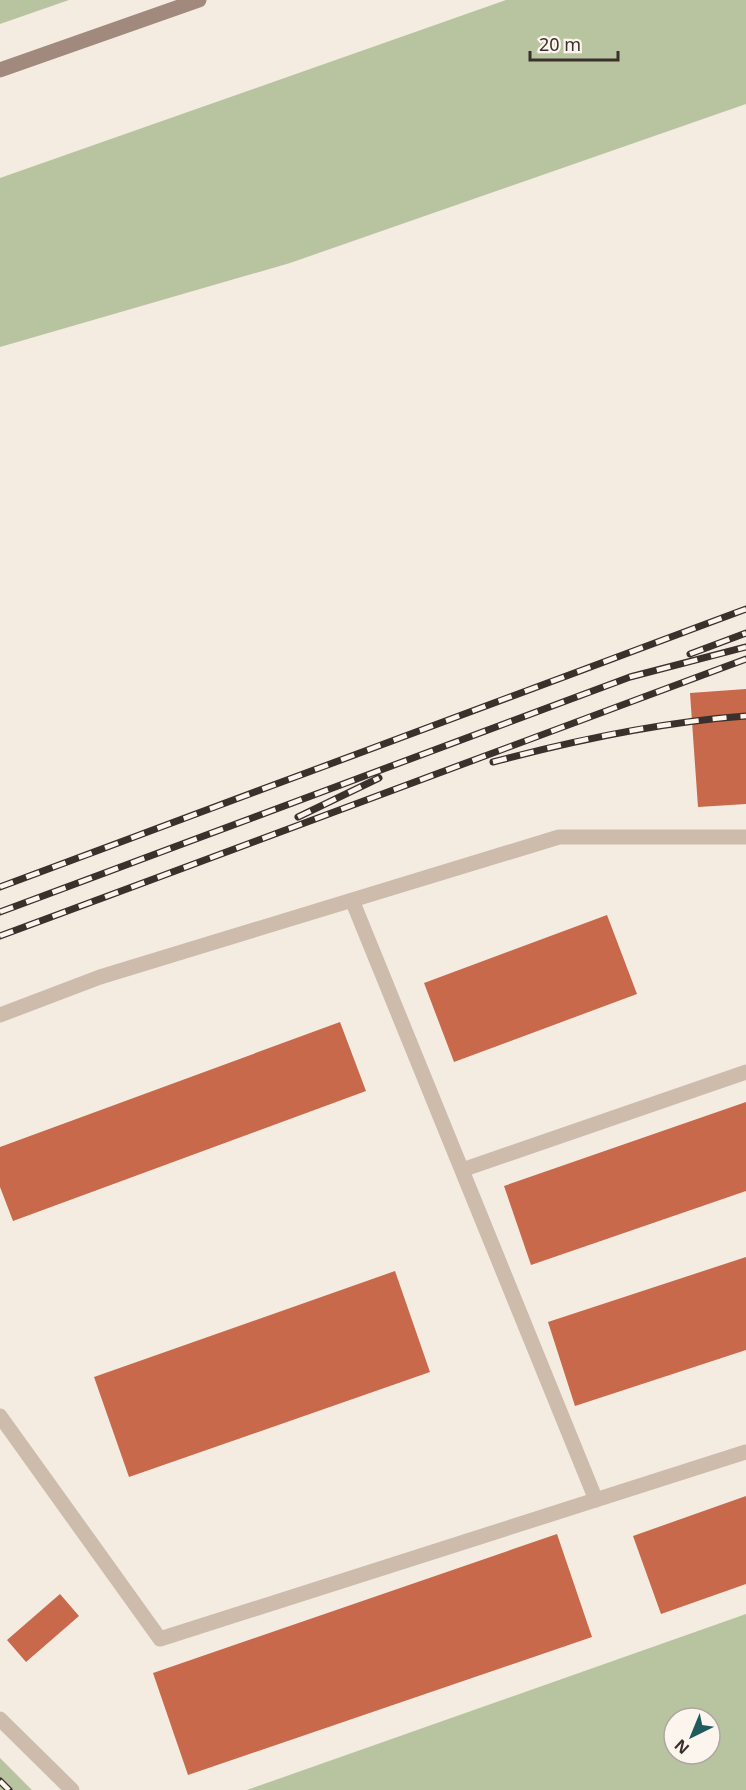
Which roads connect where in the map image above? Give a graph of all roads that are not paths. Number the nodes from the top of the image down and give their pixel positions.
1 (199, 0) edge
2 (0, 70) edge
3 (746, 837) edge
4 (352, 900) junction
5 (0, 1015) edge
6 (746, 1072) edge
7 (462, 1170) junction
8 (0, 1416) edge
9 (746, 1452) edge
10 (596, 1500) junction
11 (0, 1719) edge
12 (72, 1790) edge

1 - 2 main road
3 - 4 lane
4 - 5 lane
4 - 7 lane
6 - 7 lane
7 - 10 lane
8 - 10 lane
9 - 10 lane
11 - 12 lane

